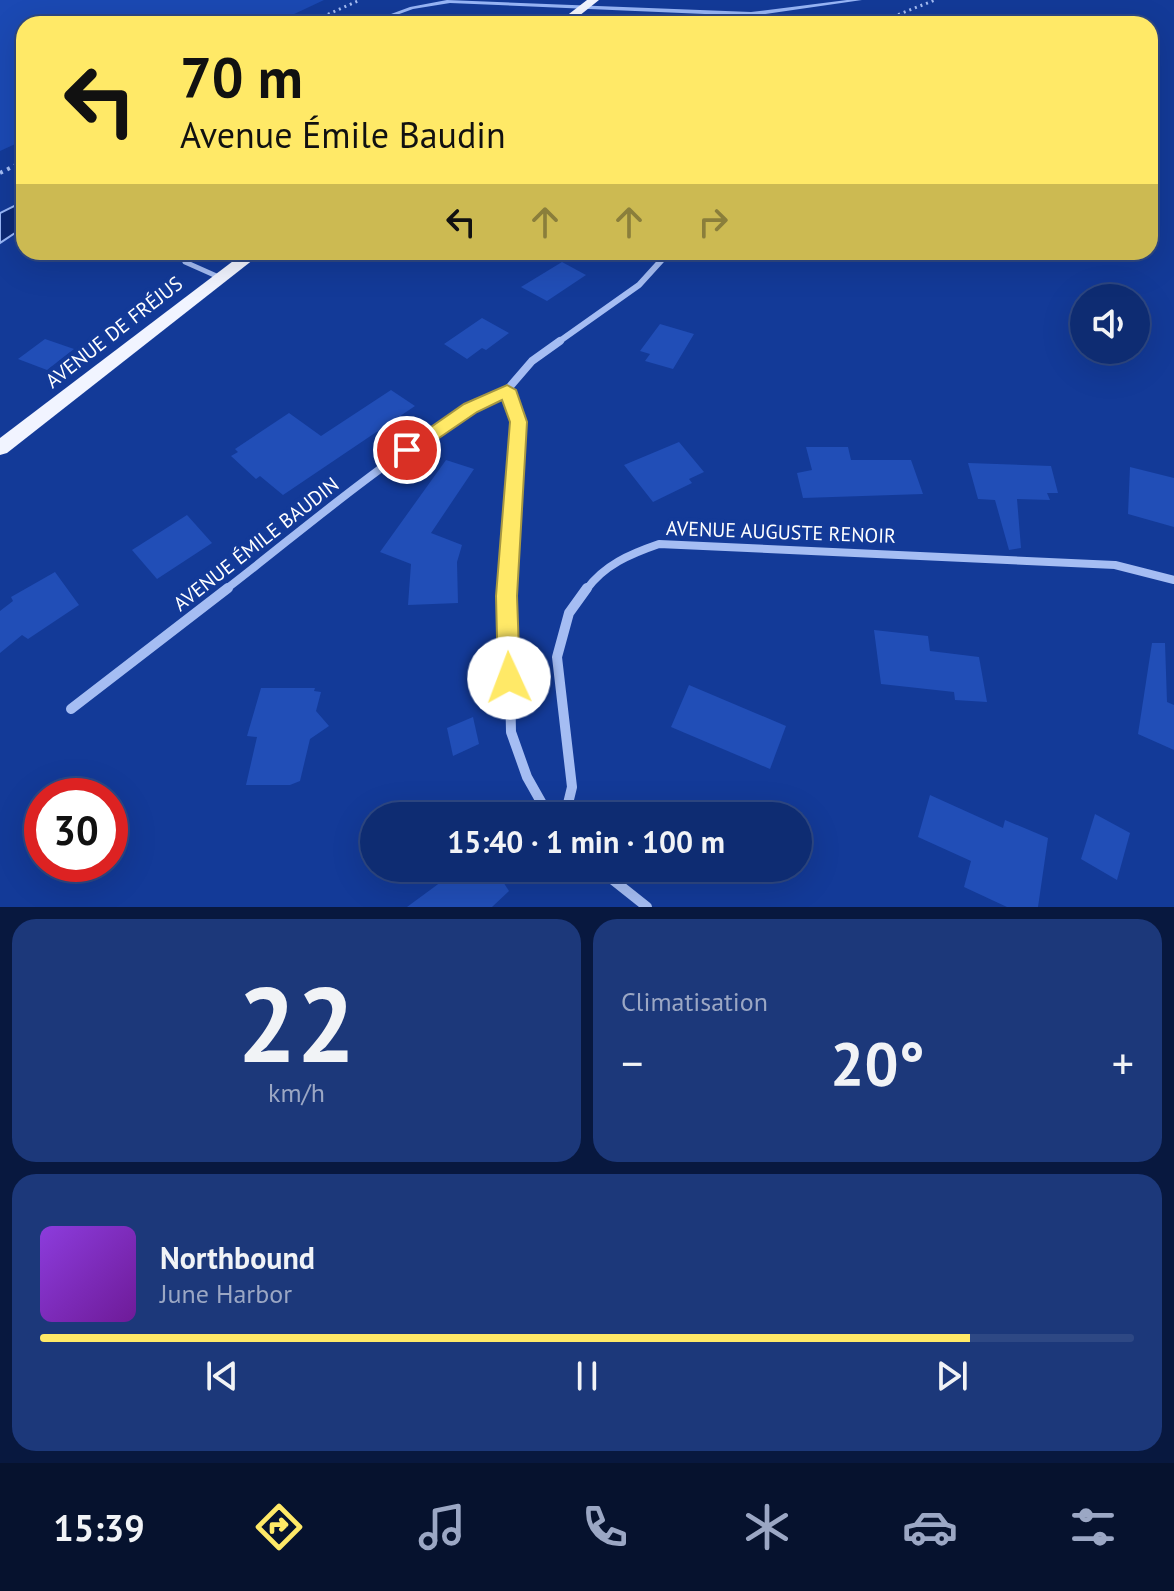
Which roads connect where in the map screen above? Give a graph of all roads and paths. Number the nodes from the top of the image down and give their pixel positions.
1 (360, 0) edge
2 (594, 0) edge
3 (935, 0) edge
4 (324, 16) edge
5 (573, 16) edge
6 (895, 16) edge
7 (187, 260) edge
8 (245, 260) edge
9 (662, 260) edge
10 (221, 278) junction
11 (507, 390) junction
12 (0, 448) edge
13 (1174, 580) edge
14 (71, 709) dead end
15 (541, 802) edge
16 (568, 802) edge
17 (616, 882) edge
18 (647, 907) edge

1 - 4 path
2 - 5 main road
3 - 6 path
7 - 10 lane
8 - 10 main road, AVENUE DE FRÉJUS
9 - 11 street, AVENUE ÉMILE BAUDIN
10 - 12 main road, AVENUE DE FRÉJUS
11 - 14 street, AVENUE ÉMILE BAUDIN
11 - 15 street
13 - 16 street, AVENUE AUGUSTE RENOIR
17 - 18 street

